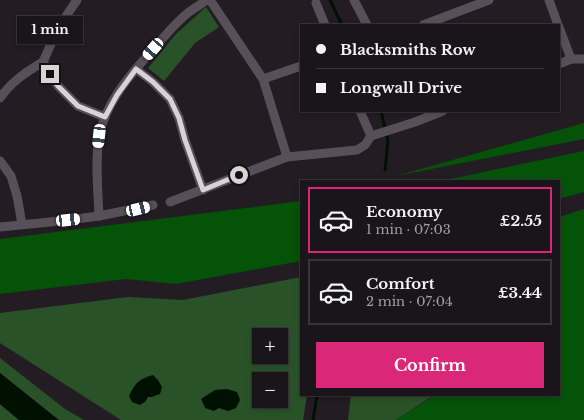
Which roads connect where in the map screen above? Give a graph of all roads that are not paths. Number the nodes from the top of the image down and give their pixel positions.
1 (77, 0) edge
2 (207, 0) edge
3 (210, 0) edge
4 (354, 0) edge
5 (489, 0) edge
6 (549, 0) edge
7 (316, 3) dead end
8 (325, 24) edge
9 (366, 24) edge
10 (426, 24) edge
11 (558, 24) edge
12 (560, 29) edge
13 (584, 59) edge
14 (571, 60) junction
15 (43, 62) junction
16 (560, 64) edge
17 (300, 66) edge
18 (136, 69) junction
19 (263, 79) junction
20 (0, 98) edge
21 (361, 112) edge
22 (440, 112) edge
23 (105, 117) junction
24 (373, 135) junction
25 (287, 157) junction
26 (0, 161) edge
27 (203, 190) junction
28 (170, 202) dead end
29 (153, 205) dead end
30 (99, 216) junction
31 (22, 224) junction
32 (0, 227) edge

1 - 15 street
2 - 18 street
3 - 19 street
4 - 9 street
5 - 10 street
6 - 11 street
7 - 8 street
12 - 14 street
13 - 14 street
14 - 16 street
15 - 20 street
15 - 23 street
17 - 19 street
18 - 23 street
18 - 27 street
19 - 25 street
21 - 24 street
22 - 24 street
23 - 30 street
24 - 25 street
25 - 27 street
26 - 31 street
27 - 28 street
29 - 30 street
30 - 31 street
31 - 32 street

